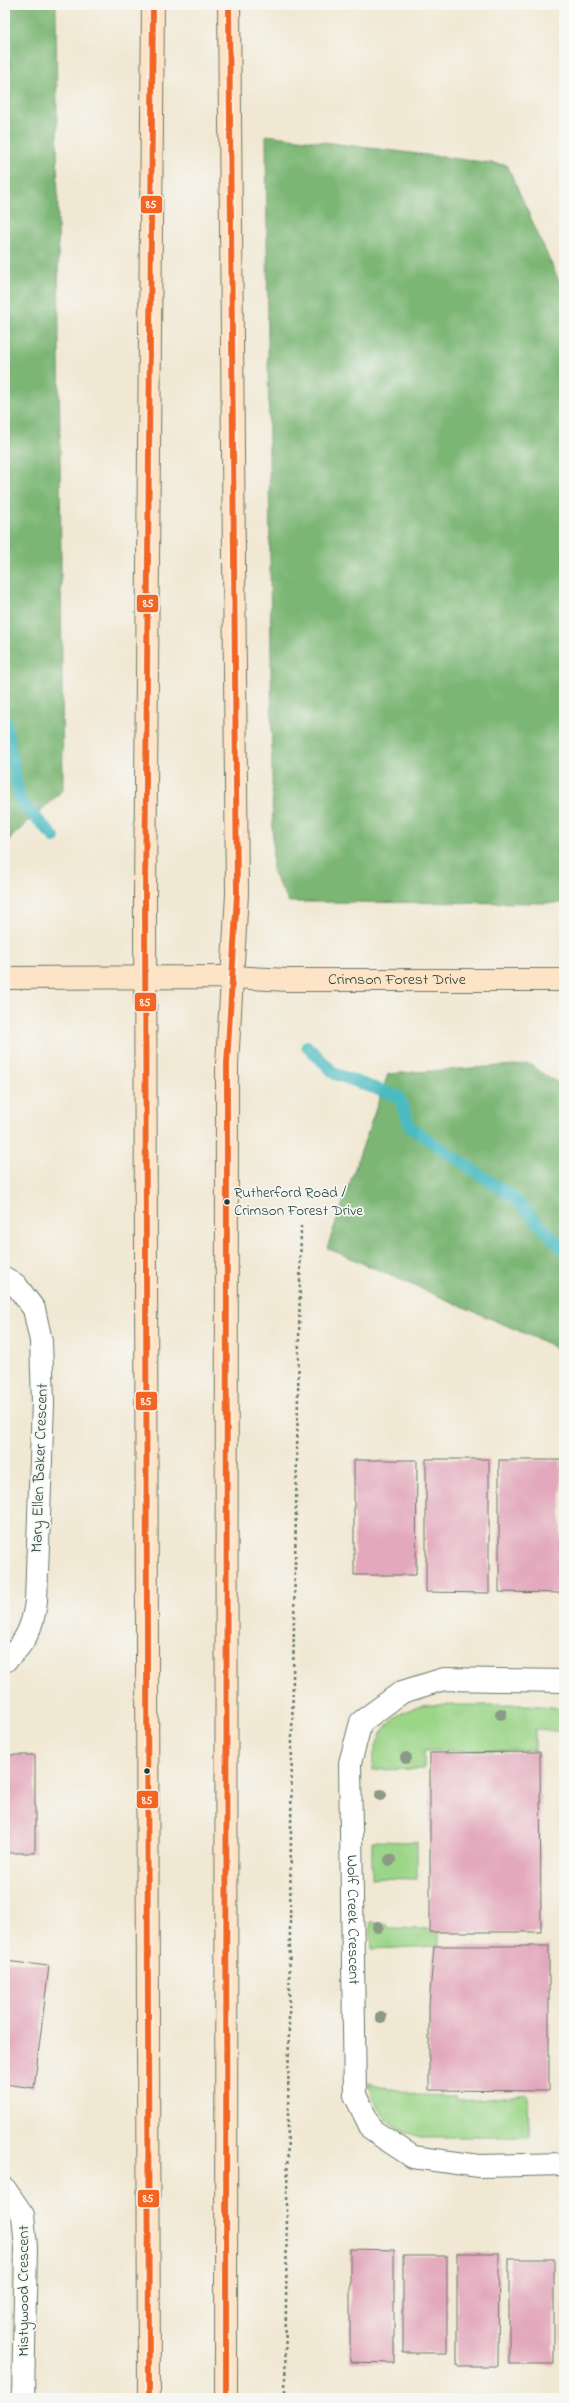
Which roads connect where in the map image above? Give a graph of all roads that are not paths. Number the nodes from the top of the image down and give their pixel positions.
1 (153, 5) edge
2 (229, 5) edge
3 (231, 977) junction
4 (5, 978) edge
5 (146, 979) junction
6 (564, 980) edge
7 (5, 1278) edge
8 (5, 1661) edge
9 (564, 1680) edge
10 (564, 2164) edge
11 (5, 2189) edge
12 (23, 2398) edge
13 (149, 2398) edge
14 (226, 2398) edge

1 - 5 main road
2 - 3 main road
3 - 5 main road, Crimson Forest Drive
3 - 6 main road, Crimson Forest Drive
3 - 14 main road
4 - 5 main road, Crimson Forest Drive
5 - 13 main road
7 - 8 street, Mary Ellen Baker Crescent
9 - 10 street, Wolf Creek Crescent
11 - 12 street, Mistywood Crescent

